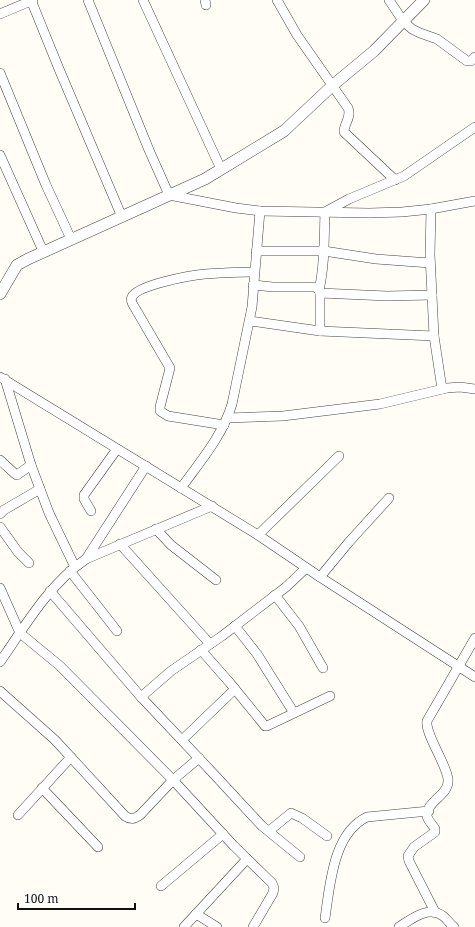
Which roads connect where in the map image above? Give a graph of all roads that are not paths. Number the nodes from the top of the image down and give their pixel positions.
1 (32, 0) edge
2 (88, 0) edge
3 (143, 0) edge
4 (277, 0) edge
5 (389, 0) edge
6 (424, 0) edge
7 (0, 14) edge
8 (404, 21) junction
9 (475, 57) edge
10 (0, 73) edge
11 (333, 85) junction
12 (475, 127) edge
13 (0, 155) edge
14 (221, 169) junction
15 (395, 180) junction
16 (169, 195) junction
17 (475, 201) edge
18 (430, 209) junction
19 (260, 211) junction
20 (325, 212) junction
21 (122, 217) junction
22 (71, 238) junction
23 (256, 251) junction
24 (324, 251) junction
25 (43, 252) junction
26 (430, 263) junction
27 (254, 272) junction
28 (253, 285) junction
29 (320, 291) junction
30 (0, 294) edge
31 (432, 295) junction
32 (250, 321) junction
33 (320, 331) junction
34 (434, 336) junction
35 (3, 384) edge
36 (442, 389) junction
37 (475, 389) edge
38 (226, 421) junction
39 (117, 449) junction
40 (339, 456) dead end
41 (0, 460) edge
42 (31, 465) junction
43 (146, 466) junction
44 (181, 488) junction
45 (40, 489) junction
46 (389, 498) dead end
47 (212, 506) junction
48 (91, 511) dead end
49 (0, 514) edge
50 (0, 527) edge
51 (156, 529) junction
52 (258, 535) junction
53 (120, 544) junction
54 (86, 559) junction
55 (29, 563) dead end
56 (306, 568) junction
57 (72, 569) junction
58 (320, 577) junction
59 (216, 580) dead end
60 (0, 588) edge
61 (50, 591) junction
62 (275, 595) junction
63 (235, 626) junction
64 (117, 631) dead end
65 (20, 633) junction
66 (475, 638) edge
67 (210, 644) junction
68 (201, 650) junction
69 (0, 662) edge
70 (458, 667) junction
71 (323, 668) dead end
72 (475, 677) edge
73 (235, 689) junction
74 (0, 691) edge
75 (330, 696) dead end
76 (141, 697) junction
77 (294, 713) junction
78 (182, 740) junction
79 (71, 757) junction
80 (199, 758) junction
81 (174, 780) junction
82 (42, 788) junction
83 (429, 811) junction
84 (18, 815) dead end
85 (269, 831) junction
86 (223, 834) junction
87 (327, 836) dead end
88 (98, 847) dead end
89 (300, 857) dead end
90 (247, 859) junction
91 (161, 886) dead end
92 (436, 912) junction
93 (196, 914) junction
94 (325, 918) dead end
95 (184, 927) edge
96 (217, 927) edge
97 (253, 927) edge
98 (399, 927) edge
99 (454, 927) edge

1 - 7 street
1 - 21 street
2 - 16 street
3 - 14 street
4 - 11 street
5 - 8 street
6 - 8 street
8 - 9 street
8 - 11 street
10 - 22 street
11 - 14 street
11 - 15 street
12 - 15 street
13 - 25 street
14 - 16 street
15 - 20 street
16 - 19 street
16 - 21 street
17 - 18 street
18 - 20 street
18 - 26 street
19 - 20 street
19 - 23 street
20 - 24 street
21 - 22 street
22 - 25 street
23 - 24 street
23 - 27 street
24 - 26 street
24 - 29 street
25 - 30 street
26 - 31 street
27 - 28 street
27 - 38 street
28 - 29 street
28 - 32 street
29 - 31 street
29 - 33 street
31 - 34 street
32 - 33 street
32 - 38 street
33 - 34 street
34 - 36 street
35 - 39 street
35 - 42 street
36 - 37 street
36 - 38 street
38 - 44 street
39 - 43 street
39 - 48 street
40 - 52 street
41 - 42 street
42 - 45 street
43 - 44 street
43 - 54 street
44 - 47 street
45 - 49 street
45 - 57 street
46 - 58 street
47 - 51 street
47 - 52 street
50 - 55 street
51 - 53 street
51 - 59 street
52 - 56 street
53 - 54 street
53 - 67 street
54 - 57 street
56 - 58 street
56 - 62 street
57 - 61 street
57 - 64 street
58 - 70 street
60 - 65 street
61 - 65 street
61 - 76 street
62 - 63 street
62 - 71 street
63 - 67 street
63 - 77 street
65 - 69 street
65 - 81 street
66 - 70 street
67 - 68 street
68 - 73 street
68 - 76 street
70 - 72 street
70 - 83 street
73 - 77 street
73 - 78 street
74 - 79 street
75 - 77 street
76 - 78 street
78 - 80 street
79 - 81 street
79 - 82 street
80 - 81 street
80 - 85 street
81 - 86 street
82 - 84 street
82 - 88 street
83 - 92 street
83 - 94 street
85 - 87 street
85 - 89 street
86 - 90 street
86 - 91 street
90 - 93 street
90 - 97 street
92 - 98 street
92 - 99 street
93 - 95 street
93 - 96 street

